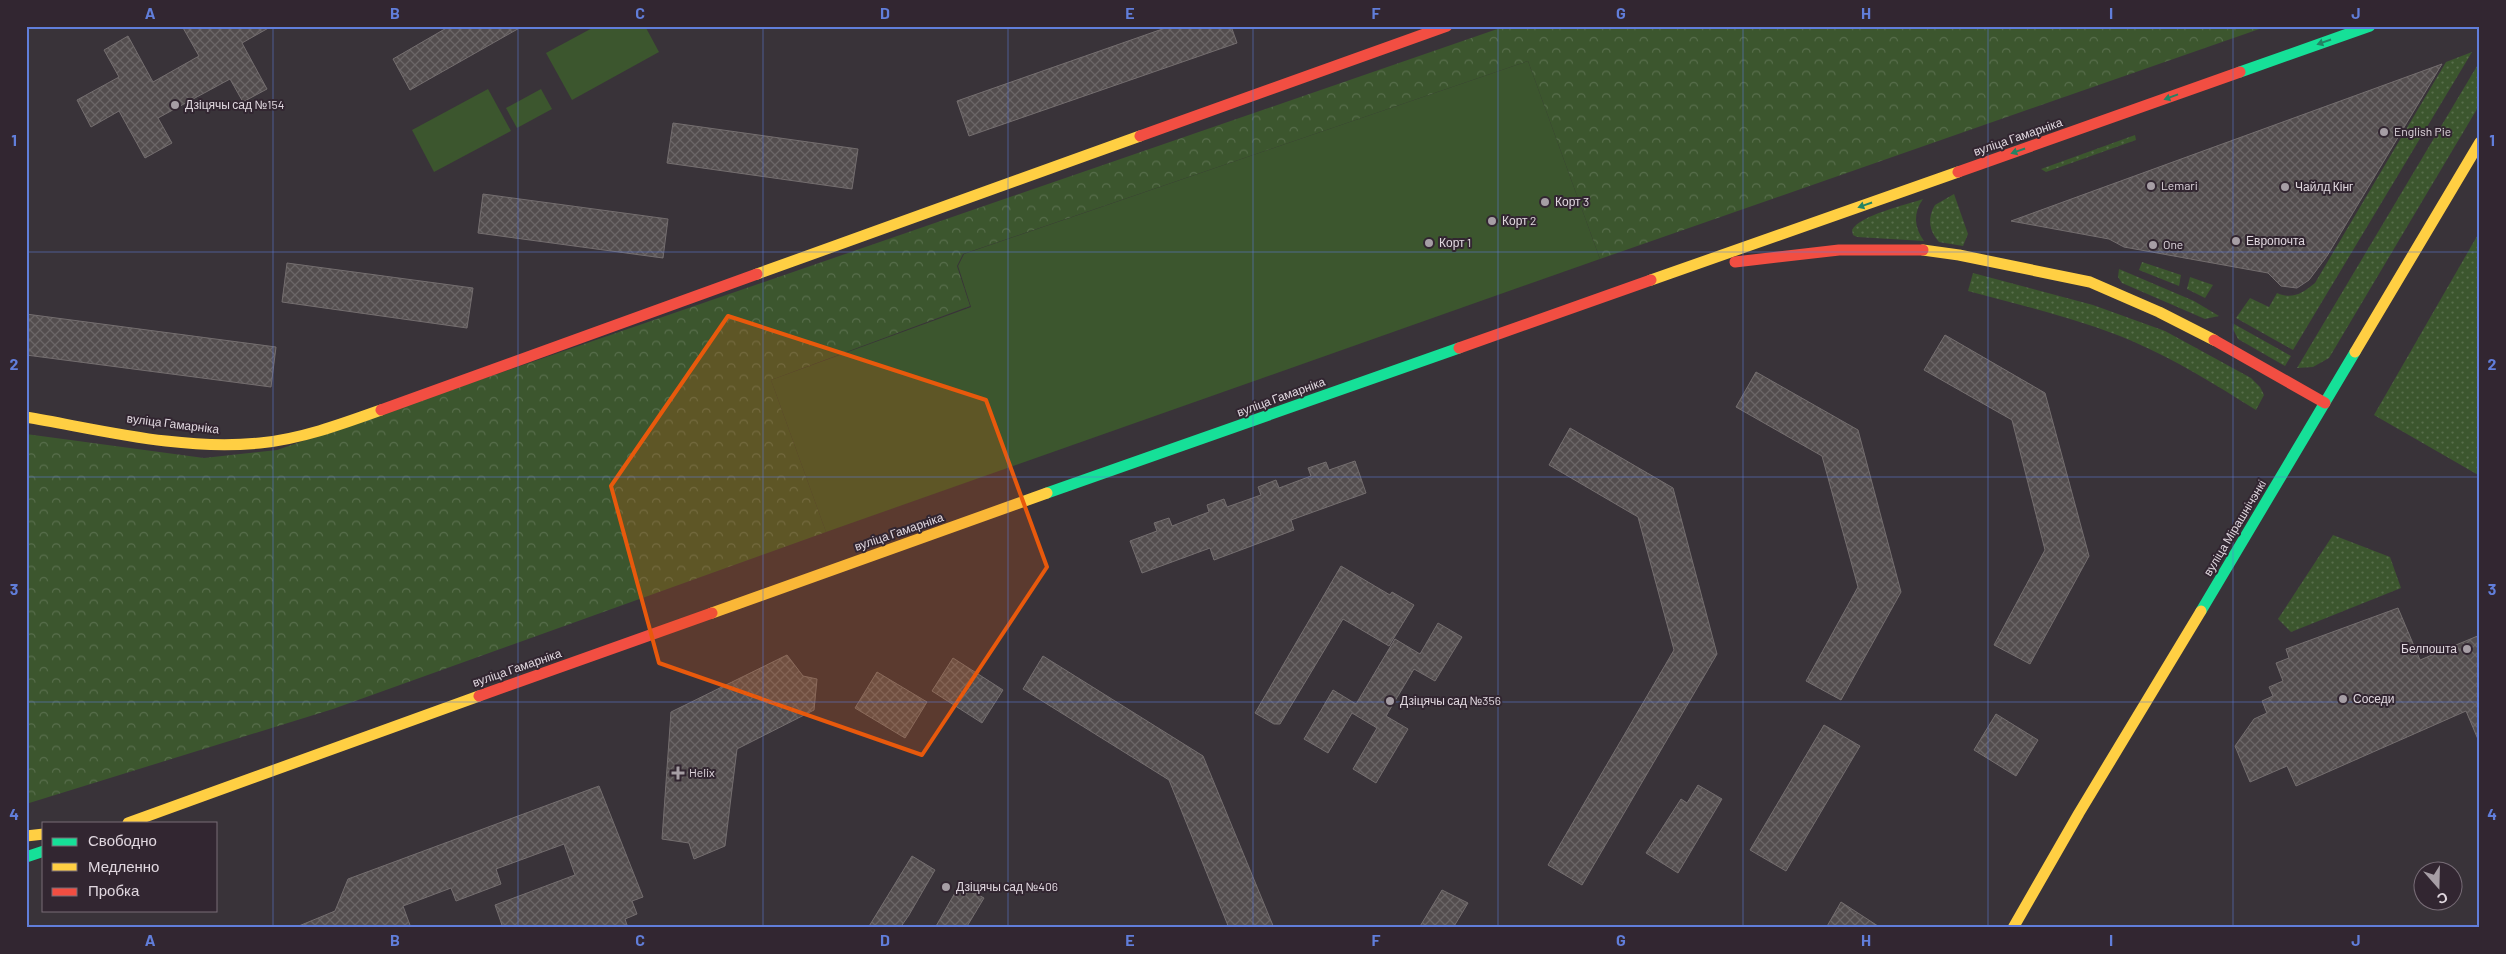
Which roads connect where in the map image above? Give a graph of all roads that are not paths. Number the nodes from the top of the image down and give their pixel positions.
1 (1446, 26) edge
2 (2370, 26) edge
3 (2480, 142) edge
4 (1674, 272) junction
5 (2325, 403) junction
6 (26, 417) edge
7 (131, 822) edge
8 (42, 834) edge
9 (26, 836) edge
10 (42, 852) edge
11 (26, 857) edge
12 (2013, 928) edge

1 - 6 main road, вуліца Гамарніка
2 -> 4 main road, вуліца Гамарніка
3 - 5 main road, вуліца Мірашнічэнкі
4 - 5 main road, вуліца Гамарніка
4 - 7 main road, вуліца Гамарніка
5 - 12 main road, вуліца Мірашнічэнкі
8 - 9 main road
10 - 11 main road

